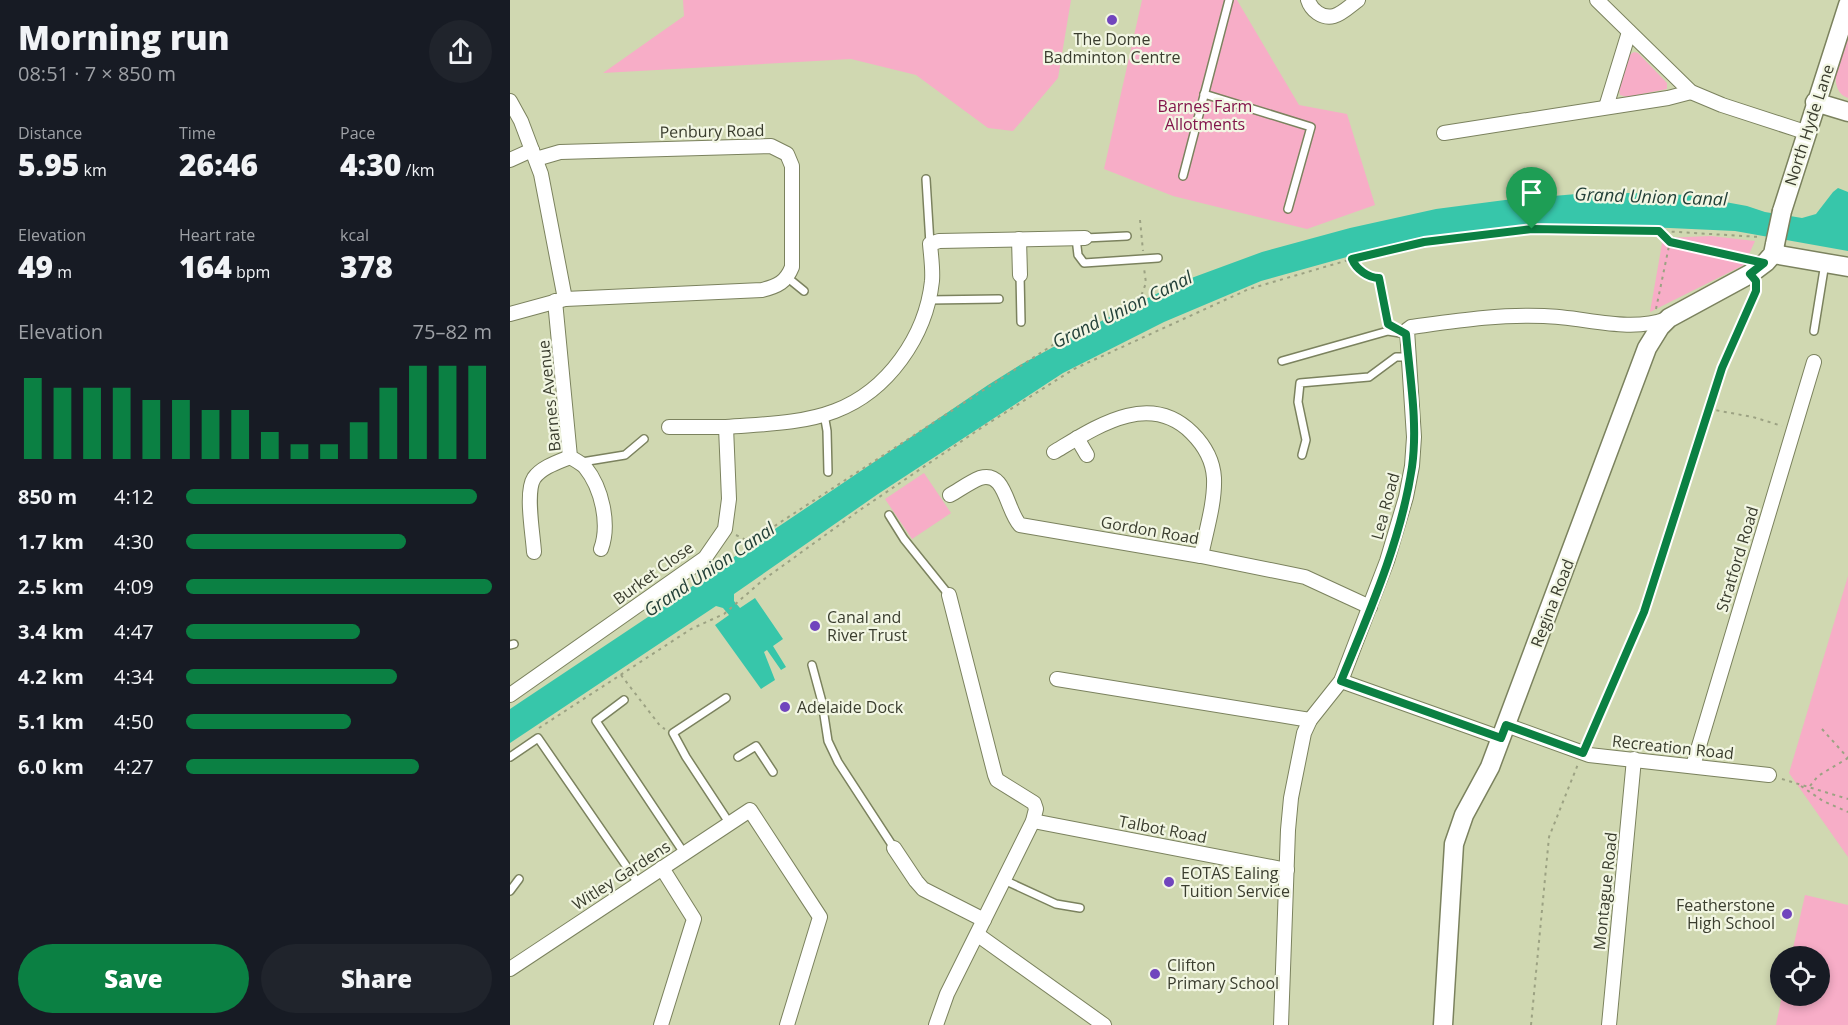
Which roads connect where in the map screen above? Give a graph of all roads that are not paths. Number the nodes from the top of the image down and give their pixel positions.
1 (1229, 0) edge
2 (1308, 0) edge
3 (1358, 0) edge
4 (1598, 0) edge
5 (1848, 5) edge
6 (1629, 32) junction
7 (1691, 92) junction
8 (1204, 94) junction
9 (510, 101) edge
10 (1815, 102) junction
11 (1606, 107) junction
12 (1848, 112) edge
13 (1805, 132) junction
14 (1444, 133) dead end
15 (534, 154) junction
16 (510, 160) edge
17 (1182, 176) dead end
18 (926, 179) dead end
19 (1288, 209) dead end
20 (1126, 236) dead end
21 (1081, 238) junction
22 (1019, 239) junction
23 (930, 244) junction
24 (1766, 255) junction
25 (1158, 258) dead end
26 (1825, 263) junction
27 (1848, 267) edge
28 (1020, 275) joint
29 (788, 278) junction
30 (804, 291) dead end
31 (999, 299) dead end
32 (560, 300) junction
33 (928, 300) junction
34 (510, 314) edge
35 (1661, 321) junction
36 (1021, 322) dead end
37 (1627, 325) junction
38 (1814, 331) dead end
39 (1406, 332) junction
40 (1408, 357) junction
41 (1643, 360) junction
42 (1282, 361) dead end
43 (1814, 362) dead end
44 (824, 414) junction
45 (669, 427) dead end
46 (726, 427) junction
47 (1077, 438) junction
48 (644, 440) dead end
49 (1054, 452) dead end
50 (1087, 455) dead end
51 (1302, 455) dead end
52 (574, 460) junction
53 (828, 472) dead end
54 (950, 495) dead end
55 (889, 515) dead end
56 (602, 549) dead end
57 (534, 552) dead end
58 (1201, 556) junction
59 (949, 595) joint
60 (1370, 607) junction
61 (812, 665) dead end
62 (1057, 679) dead end
63 (1341, 681) junction
64 (510, 695) edge
65 (726, 698) dead end
66 (624, 700) dead end
67 (1310, 720) junction
68 (1503, 732) junction
69 (510, 757) edge
70 (738, 757) dead end
71 (1634, 759) junction
72 (1693, 766) junction
73 (773, 772) dead end
74 (1769, 775) road end
75 (1033, 821) junction
76 (730, 824) junction
77 (894, 848) joint
78 (684, 853) junction
79 (662, 868) junction
80 (1287, 870) junction
81 (519, 879) dead end
82 (1004, 880) junction
83 (638, 883) junction
84 (510, 891) edge
85 (1080, 908) dead end
86 (984, 920) junction
87 (978, 935) junction
88 (512, 963) edge
89 (661, 1025) edge
90 (787, 1025) edge
91 (936, 1025) edge
92 (1104, 1025) edge
93 (1281, 1025) edge
94 (1443, 1025) edge
95 (1608, 1025) edge

1 - 8 lane
2 - 3 street
4 - 6 street
5 - 10 street, North Hyde Lane
6 - 7 street
6 - 11 street
7 - 11 street
7 - 13 street
8 - 17 lane
8 - 19 lane
9 - 15 street, Barnes Avenue
10 - 12 street
10 - 13 street, North Hyde Lane
11 - 14 street
13 - 24 street, North Hyde Lane, bridge
15 - 16 street, Penbury Road
15 - 29 street, Penbury Road
15 - 32 street, Barnes Avenue
18 - 23 lane
20 - 21 lane
21 - 22 street
21 - 25 lane
22 - 23 street
22 - 28 street
23 - 33 street
24 - 26 street
24 - 35 street, Regina Road
26 - 27 street
26 - 38 lane
28 - 36 lane
29 - 30 lane
29 - 32 street
31 - 33 lane
32 - 34 street
32 - 52 street, Barnes Avenue
33 - 44 street
35 - 37 street
35 - 41 street, Regina Road
37 - 39 street
37 - 41 street
39 - 40 street, Lea Road
39 - 42 lane
40 - 51 lane
40 - 60 street, Lea Road
41 - 68 street, Regina Road
43 - 72 street, Stratford Road
44 - 46 street
44 - 53 lane
45 - 46 street
46 - 64 street, Burket Close
47 - 49 street
47 - 50 street
47 - 58 street
48 - 52 lane
52 - 56 street, Barnes Avenue
52 - 57 street
54 - 58 street, Gordon Road
55 - 59 lane
58 - 60 street, Gordon Road
59 - 75 street
60 - 63 street, Lea Road
61 - 77 lane
62 - 67 street
63 - 67 street, Lea Road
63 - 68 street, Recreation Road
65 - 76 lane
66 - 78 lane
67 - 80 street
68 - 71 street, Recreation Road
68 - 94 street, Regina Road
69 - 83 lane
70 - 73 lane
71 - 72 street, Recreation Road
71 - 95 street, Montague Road
72 - 74 street, Recreation Road
75 - 80 street, Talbot Road
75 - 82 street
76 - 78 street, Witley Gardens
76 - 90 street, Witley Gardens
77 - 86 street
78 - 79 street, Witley Gardens
79 - 83 street, Witley Gardens
79 - 89 street
80 - 93 street
81 - 84 lane
82 - 85 lane
82 - 86 street
83 - 88 street, Witley Gardens
86 - 87 street
87 - 91 street
87 - 92 street

